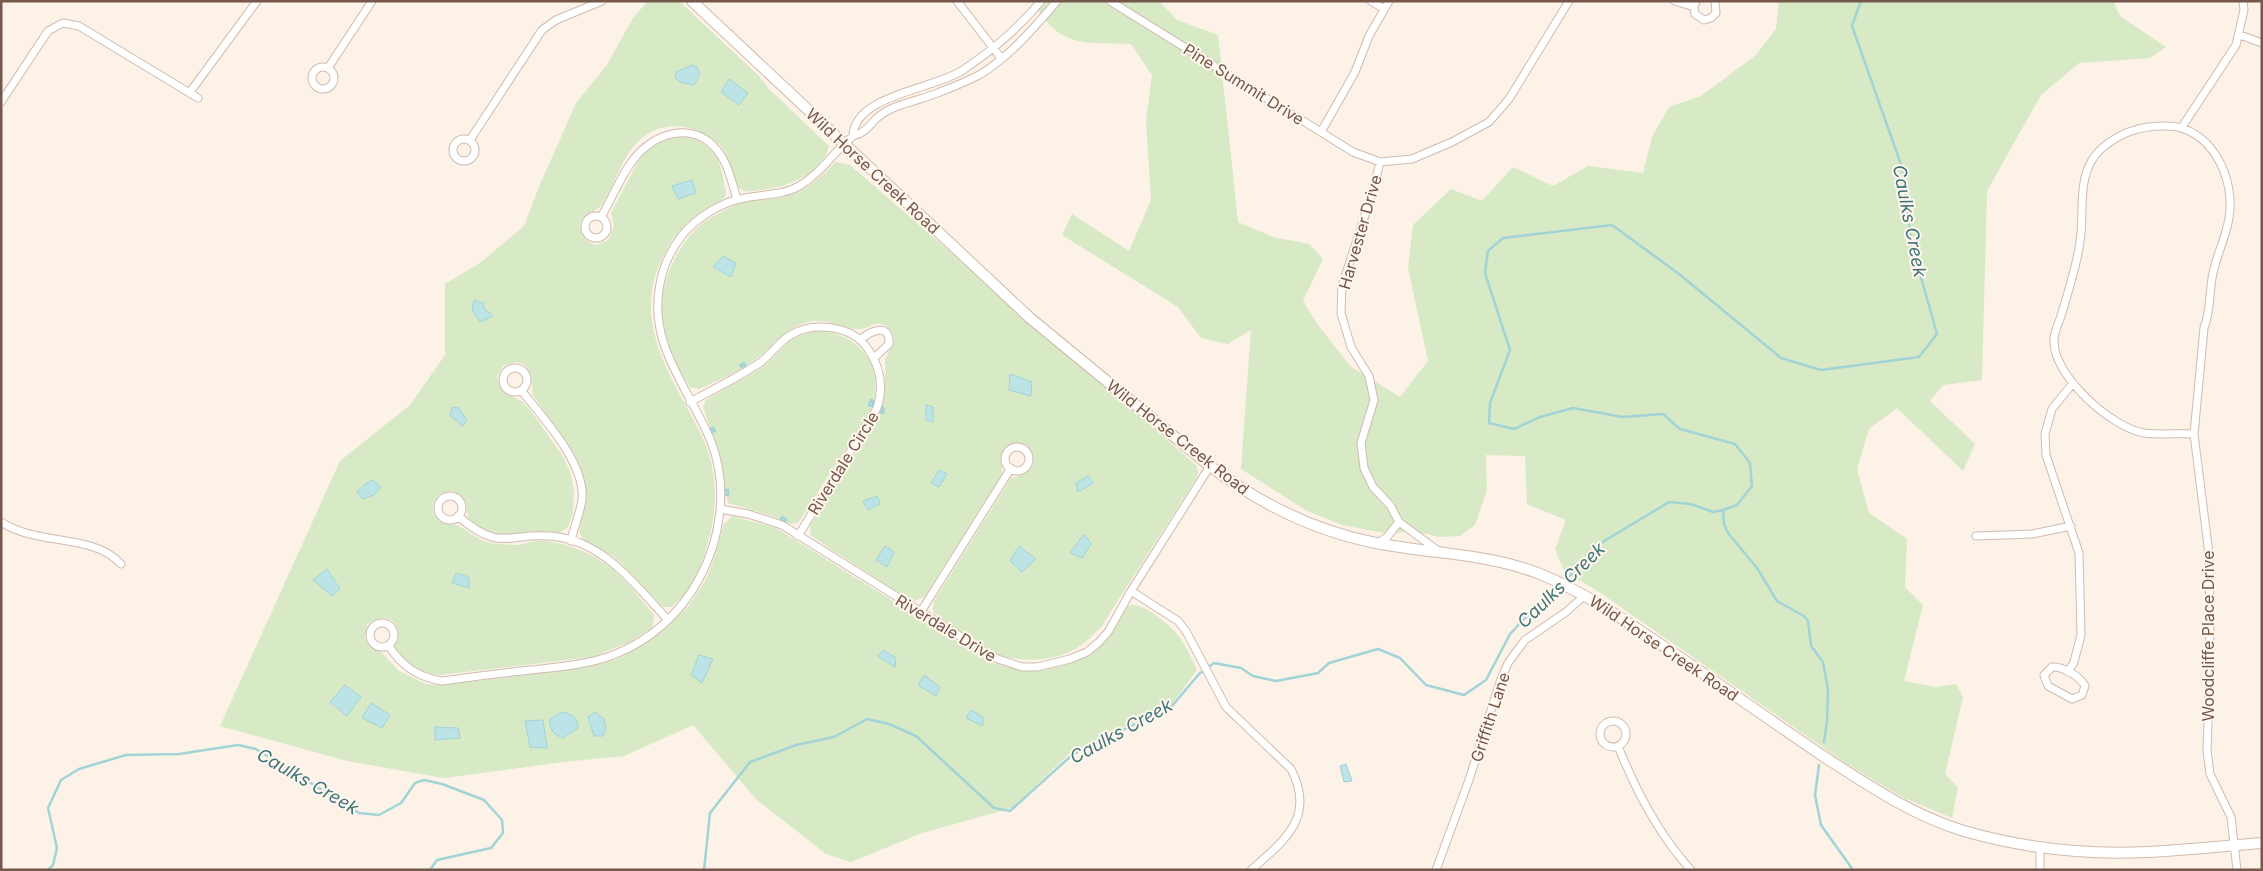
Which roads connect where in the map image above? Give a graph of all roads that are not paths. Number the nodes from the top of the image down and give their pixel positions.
1 (258, 1) edge
2 (372, 1) edge
3 (602, 1) edge
4 (692, 1) edge
5 (957, 1) edge
6 (1041, 1) edge
7 (1057, 1) edge
8 (1110, 1) edge
9 (1371, 1) edge
10 (1389, 1) edge
11 (1570, 1) edge
12 (1675, 1) edge
13 (1715, 1) edge
14 (2243, 1) edge
15 (1695, 4) edge
16 (1384, 9) junction
17 (2240, 35) junction
18 (2262, 43) edge
19 (993, 48) junction
20 (1001, 58) junction
21 (328, 68) dead end
22 (190, 92) junction
23 (198, 98) dead end
24 (1, 102) edge
25 (2182, 127) junction
26 (1321, 132) junction
27 (853, 136) junction
28 (470, 140) dead end
29 (845, 145) junction
30 (1380, 162) junction
31 (738, 199) junction
32 (601, 217) dead end
33 (861, 339) junction
34 (874, 358) junction
35 (2073, 383) junction
36 (521, 390) dead end
37 (690, 402) junction
38 (2194, 434) junction
39 (1210, 466) junction
40 (1011, 468) dead end
41 (720, 509) junction
42 (458, 516) dead end
43 (1, 522) edge
44 (1399, 522) junction
45 (2071, 526) junction
46 (798, 536) junction
47 (1976, 536) dead end
48 (571, 541) junction
49 (1378, 543) junction
50 (1437, 550) junction
51 (121, 564) dead end
52 (1131, 591) junction
53 (1581, 593) junction
54 (920, 613) junction
55 (668, 620) junction
56 (388, 645) dead end
57 (2068, 672) junction
58 (1618, 746) dead end
59 (2262, 843) edge
60 (2234, 845) junction
61 (2040, 848) junction
62 (1251, 870) edge
63 (1436, 870) edge
64 (1691, 870) edge
65 (2040, 870) edge
66 (2237, 870) edge

1 - 22 street
2 - 21 street
3 - 28 street
4 - 29 main road, Wild Horse Creek Road
5 - 19 street
6 - 19 street
7 - 20 street
8 - 26 street, Pine Summit Drive
9 - 16 street
10 - 16 street
11 - 30 street
12 - 15 street
13 - 15 street
14 - 17 street
16 - 26 street
17 - 18 street
17 - 25 street
19 - 20 street
19 - 27 street
20 - 27 street
22 - 23 street
22 - 24 street
25 - 35 street
25 - 38 street, Woodcliffe Place Drive
26 - 30 street, Pine Summit Drive
27 - 29 street
29 - 31 street
29 - 39 main road, Wild Horse Creek Road
30 - 44 street, Harvester Drive
31 - 32 street
31 - 37 street
33 - 34 street, Riverdale Circle
33 - 34 street
33 - 37 street
34 - 46 street, Riverdale Circle
35 - 38 street
35 - 45 street
36 - 48 street
37 - 41 street
38 - 60 street, Woodcliffe Place Drive
39 - 49 main road, Wild Horse Creek Road
39 - 52 street, Riverdale Drive
40 - 54 street
41 - 46 street, Riverdale Drive
41 - 55 street
42 - 48 street
43 - 51 street
44 - 49 street
44 - 50 street, Harvester Drive
45 - 47 street
45 - 57 street
46 - 54 street, Riverdale Drive
48 - 55 street
49 - 50 main road, Wild Horse Creek Road
50 - 53 main road, Wild Horse Creek Road
52 - 54 street, Riverdale Drive
52 - 62 street
53 - 61 main road, Wild Horse Creek Road
53 - 63 street, Griffith Lane
55 - 56 street
57 - 57 street
58 - 64 street
59 - 60 main road, Wild Horse Creek Road
60 - 61 main road, Wild Horse Creek Road
60 - 66 street, Woodcliffe Place Drive
61 - 65 street

